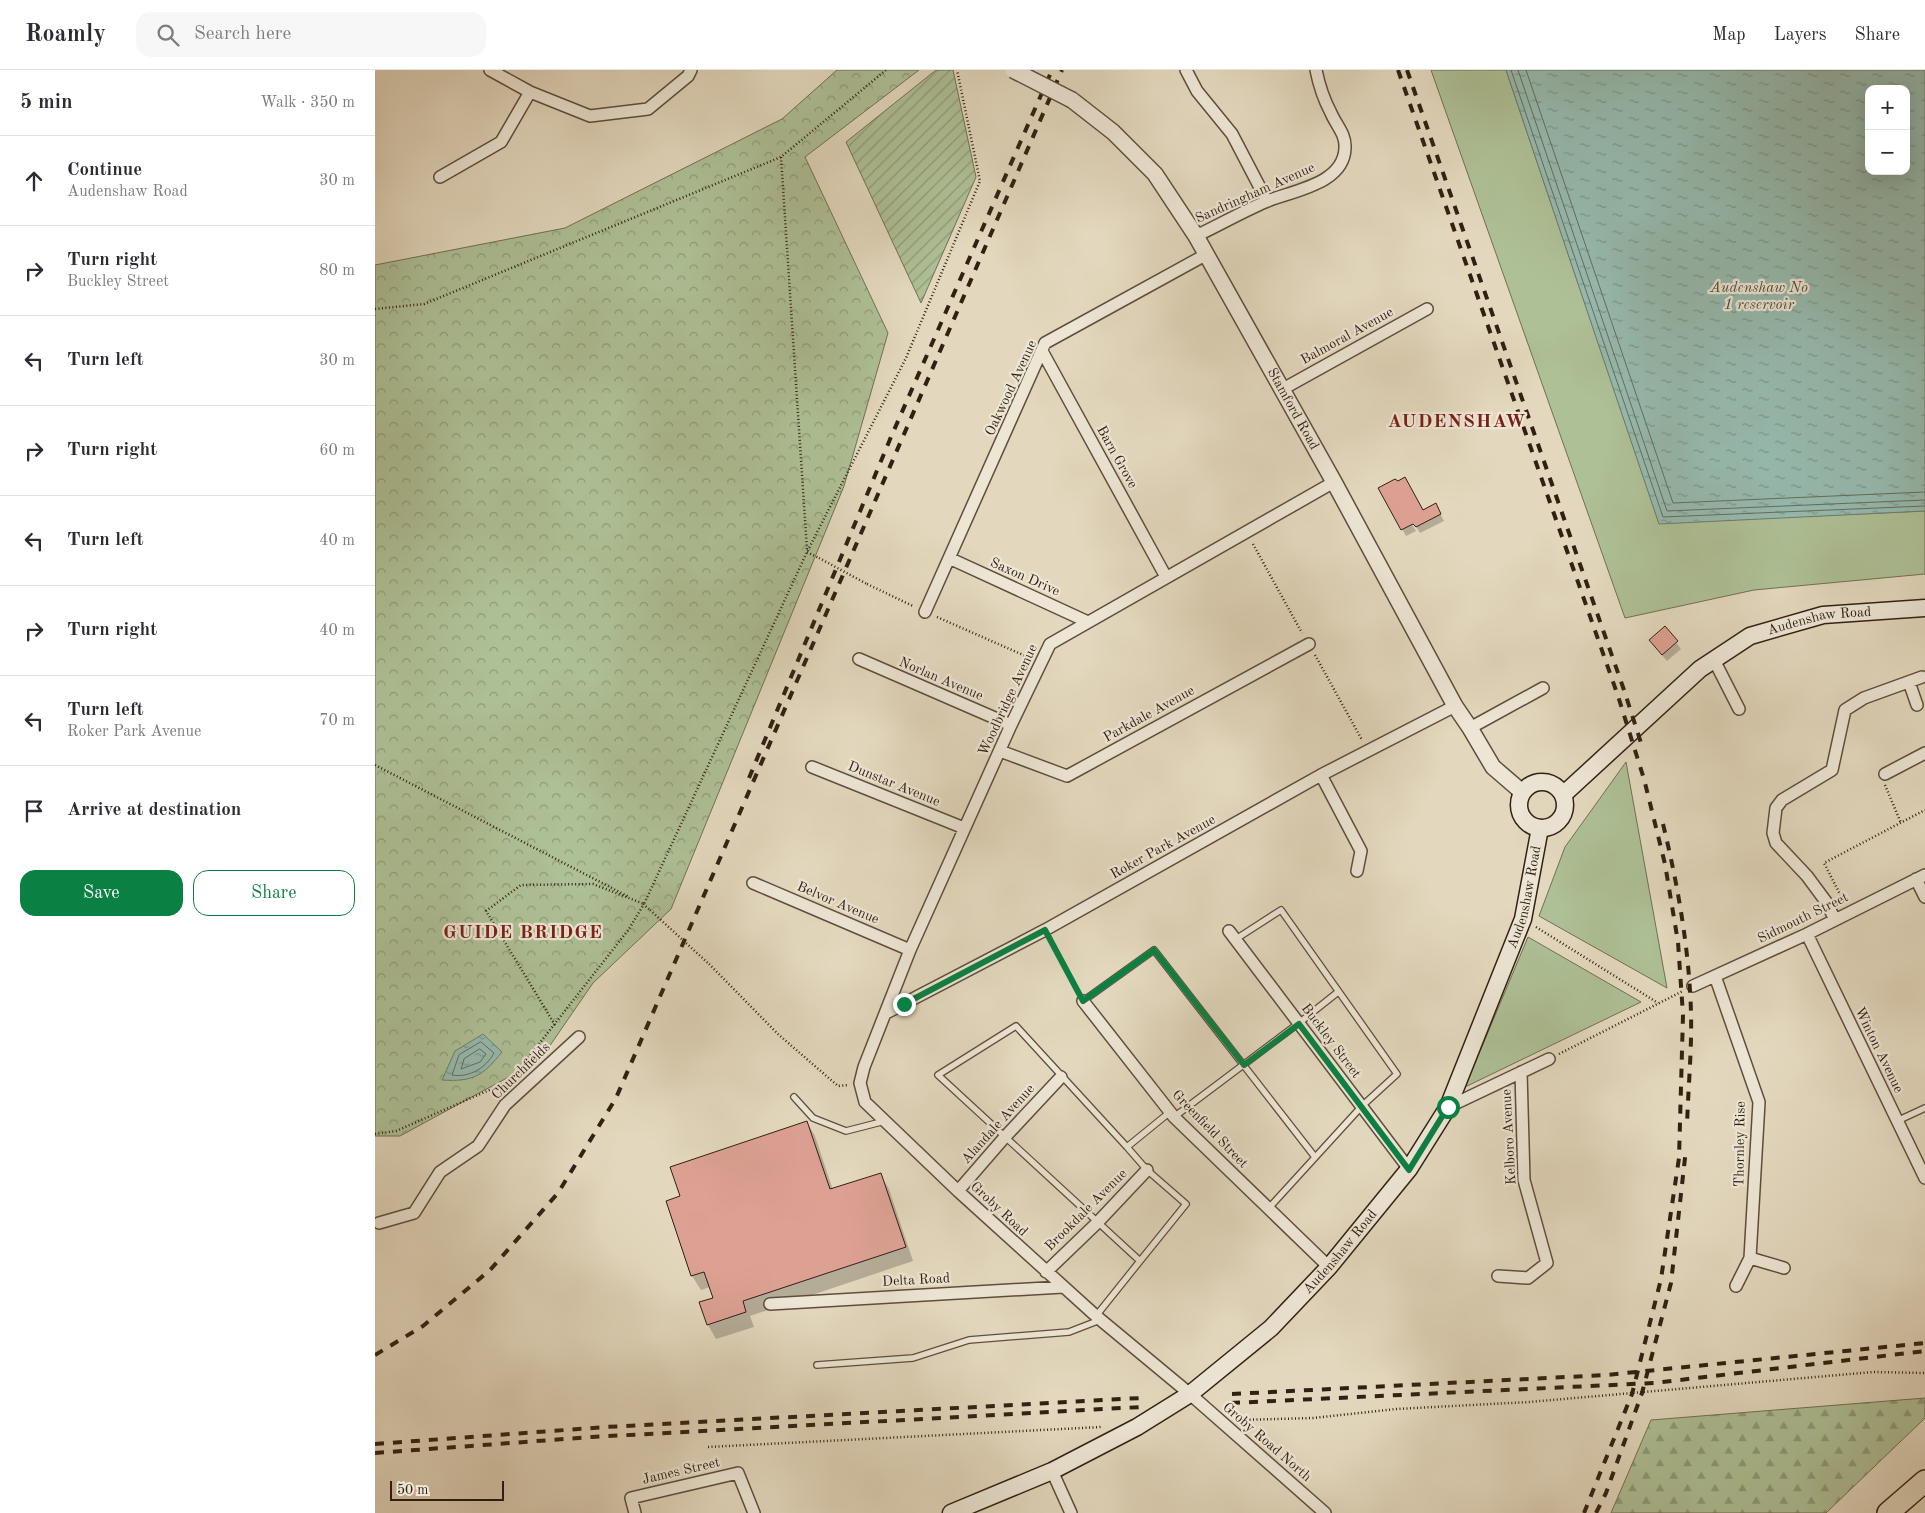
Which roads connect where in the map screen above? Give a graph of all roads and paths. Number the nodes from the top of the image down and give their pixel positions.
1 (490, 70) edge
2 (691, 70) edge
3 (886, 70) edge
4 (957, 70) edge
5 (1013, 70) edge
6 (1186, 70) edge
7 (1316, 70) edge
8 (530, 92) junction
9 (781, 156) junction
10 (440, 177) dead end
11 (1267, 201) junction
12 (1196, 236) junction
13 (1207, 254) junction
14 (1427, 309) dead end
15 (375, 310) edge
16 (1041, 351) junction
17 (1281, 390) junction
18 (1334, 482) junction
19 (807, 552) junction
20 (951, 559) junction
21 (1166, 577) junction
22 (1925, 608) edge
23 (925, 612) junction
24 (1088, 622) junction
25 (1309, 644) dead end
26 (859, 659) dead end
27 (1713, 660) junction
28 (1040, 663) junction
29 (1922, 676) dead end
30 (1909, 682) junction
31 (1543, 688) dead end
32 (1917, 705) dead end
33 (1455, 706) junction
34 (1739, 709) dead end
35 (1011, 725) junction
36 (1471, 728) junction
37 (1000, 751) junction
38 (1925, 753) edge
39 (375, 765) edge
40 (812, 767) dead end
41 (1885, 774) joint
42 (1321, 775) junction
43 (1522, 792) junction
44 (1564, 794) junction
45 (1925, 810) edge
46 (1901, 823) junction
47 (964, 828) junction
48 (1540, 828) junction
49 (1357, 871) dead end
50 (1921, 877) edge
51 (753, 883) dead end
52 (1925, 897) edge
53 (644, 904) junction
54 (1849, 912) junction
55 (1835, 918) junction
56 (1523, 919) junction
57 (1045, 930) junction
58 (1807, 934) junction
59 (1233, 935) joint
60 (910, 950) junction
61 (1715, 976) junction
62 (1693, 986) joint
63 (1338, 992) junction
64 (1083, 1001) junction
65 (1658, 1003) junction
66 (886, 1013) junction
67 (1299, 1024) junction
68 (555, 1025) junction
69 (579, 1037) dead end
70 (1549, 1059) joint
71 (1244, 1065) junction
72 (1521, 1072) junction
73 (1061, 1077) junction
74 (860, 1082) junction
75 (794, 1097) dead end
76 (1361, 1106) junction
77 (1448, 1107) junction
78 (1925, 1108) edge
79 (1172, 1115) junction
80 (885, 1121) junction
81 (1897, 1121) junction
82 (375, 1134) edge
83 (1003, 1138) junction
84 (1127, 1147) junction
85 (1315, 1157) junction
86 (1147, 1170) junction
87 (1409, 1170) junction
88 (1925, 1178) edge
89 (958, 1191) junction
90 (1268, 1209) junction
91 (1097, 1223) junction
92 (376, 1224) edge
93 (1750, 1258) junction
94 (1140, 1261) junction
95 (1329, 1267) junction
96 (1784, 1268) dead end
97 (1046, 1272) junction
98 (1498, 1276) dead end
99 (1736, 1286) dead end
100 (1063, 1287) junction
101 (770, 1304) dead end
102 (1098, 1318) junction
103 (817, 1365) dead end
104 (1925, 1373) edge
105 (1190, 1394) junction
106 (1235, 1420) dead end
107 (1107, 1427) dead end
108 (708, 1447) dead end
109 (1052, 1471) junction
110 (1925, 1481) edge
111 (974, 1509) edge
112 (635, 1513) edge
113 (754, 1513) edge
114 (951, 1513) edge
115 (1071, 1513) edge
116 (1325, 1513) edge
117 (1888, 1513) edge

1 - 8 street
2 - 8 street
3 - 9 path
4 - 19 path
5 - 12 street, Stamford Road, bridge
6 - 11 street
7 - 11 street, Sandringham Avenue
8 - 10 street
9 - 15 path
9 - 19 path
11 - 12 street, Sandringham Avenue
12 - 13 street, Stamford Road
13 - 16 street, Oakwood Avenue
13 - 17 street, Stamford Road
14 - 17 street, Balmoral Avenue
16 - 20 street, Oakwood Avenue
16 - 21 street, Barn Grove
17 - 18 street, Stamford Road
18 - 21 street, Woodbridge Avenue
18 - 33 street, Stamford Road
19 - 23 path, bridge
19 - 53 path
20 - 23 street, Oakwood Avenue
20 - 24 street, Saxon Drive
21 - 24 street, Woodbridge Avenue
22 - 27 main road, Audenshaw Road
23 - 28 path
24 - 28 street, Woodbridge Avenue
25 - 37 street, Parkdale Avenue
26 - 35 street, Norlan Avenue
27 - 34 street
27 - 44 main road, Audenshaw Road
28 - 35 street, Woodbridge Avenue
29 - 30 street
30 - 32 street
30 - 55 street
31 - 36 street
33 - 36 street, Stamford Road
33 - 42 street, Roker Park Avenue
35 - 37 street, Woodbridge Avenue
36 - 43 street, Stamford Road
37 - 47 street, Woodbridge Avenue
38 - 41 street
39 - 53 path
40 - 47 street, Dunstar Avenue
41 - 46 path
42 - 49 street
42 - 57 street, Roker Park Avenue
43 - 44 main road
43 - 48 main road, Audenshaw Road
44 - 48 main road, Audenshaw Road
45 - 46 path
46 - 54 path
47 - 60 street, Woodbridge Avenue
48 - 56 main road, Audenshaw Road
50 - 52 street
50 - 54 street, Sidmouth Street
51 - 60 street, Belvor Avenue
53 - 68 path
53 - 68 path
53 - 74 path, bridge
54 - 55 street, Sidmouth Street
55 - 58 street, Sidmouth Street
56 - 65 path
56 - 77 main road, Audenshaw Road
57 - 64 path
57 - 66 street, Roker Park Avenue
58 - 61 street, Sidmouth Street
58 - 81 street, Winton Avenue
59 - 63 lane
59 - 67 street, Buckley Street
60 - 66 street, Woodbridge Avenue
61 - 62 street, Sidmouth Street
61 - 93 street, Thornley Rise
62 - 65 path
63 - 67 lane
63 - 76 lane
64 - 71 lane
64 - 79 street, Greenfield Street
65 - 70 path
66 - 74 street
67 - 71 lane
67 - 76 street, Buckley Street
68 - 82 path
69 - 92 street, Churchfields
70 - 72 street
71 - 79 lane
71 - 85 lane
72 - 77 street
72 - 98 street, Kelboro Avenue
73 - 83 street, Alandale Avenue
73 - 83 lane
73 - 84 lane
74 - 80 street, Groby Road
75 - 80 lane
76 - 85 lane
76 - 87 street, Buckley Street
77 - 87 main road, Audenshaw Road
78 - 81 lane
79 - 84 lane
79 - 90 street, Greenfield Street
80 - 89 street, Groby Road
81 - 88 street, Winton Avenue
83 - 89 street, Alandale Avenue
83 - 91 lane
84 - 86 lane
85 - 90 lane
86 - 91 street, Brookdale Avenue
86 - 94 lane
87 - 95 main road, Audenshaw Road
89 - 97 street, Groby Road
90 - 95 street, Greenfield Street
91 - 94 lane
91 - 97 street, Brookdale Avenue
93 - 96 street
93 - 99 street, Thornley Rise
94 - 102 lane
95 - 105 main road, Audenshaw Road
97 - 100 street, Groby Road
100 - 101 street, Delta Road
100 - 102 street, Groby Road
102 - 103 lane
102 - 105 street, Groby Road
104 - 106 path
105 - 109 main road, Audenshaw Road
105 - 116 street, Groby Road North
107 - 108 path
109 - 111 main road, Audenshaw Road
109 - 115 street
110 - 117 highway
111 - 114 main road, Audenshaw Road
112 - 113 street, James Street

